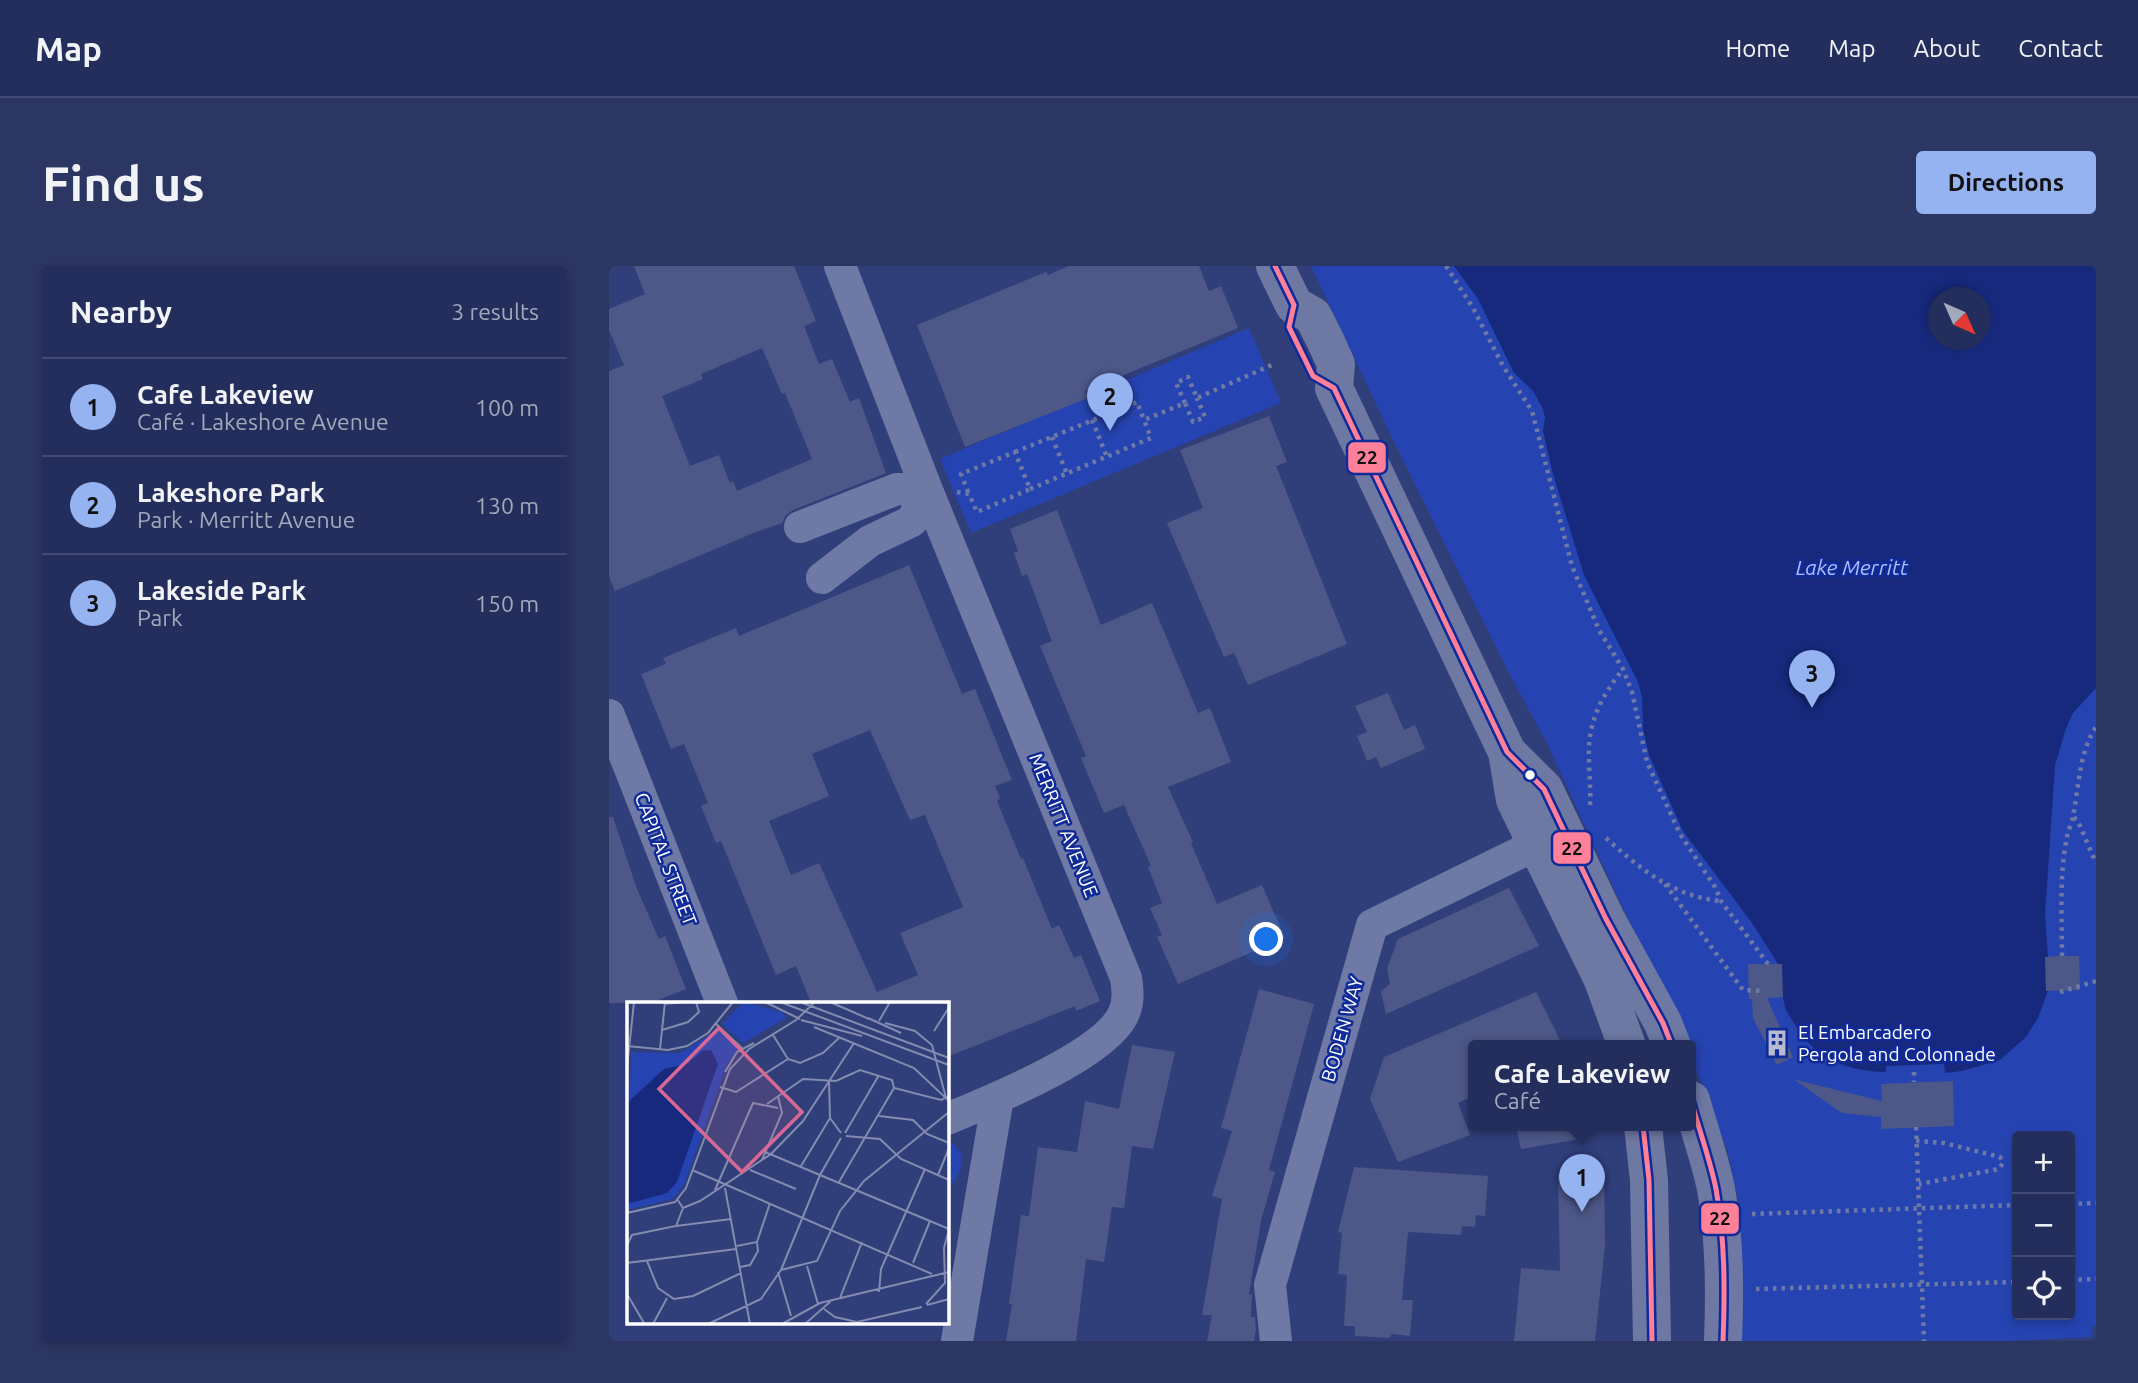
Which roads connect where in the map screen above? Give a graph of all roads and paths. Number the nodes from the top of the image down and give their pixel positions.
1 (840, 266) edge
2 (1275, 266) edge
3 (1446, 266) edge
4 (1274, 365) dead end
5 (1196, 398) junction
6 (1185, 403) junction
7 (1092, 420) junction
8 (1144, 420) junction
9 (1052, 437) junction
10 (1015, 452) junction
11 (1107, 457) junction
12 (1067, 474) junction
13 (1030, 489) junction
14 (927, 490) junction
15 (969, 494) junction
16 (800, 527) dead end
17 (822, 578) dead end
18 (1623, 669) junction
19 (609, 715) edge
20 (2096, 727) edge
21 (2073, 816) junction
22 (1564, 827) junction
23 (1606, 838) dead end
24 (2096, 863) edge
25 (1665, 884) junction
26 (1721, 901) junction
27 (2062, 956) dead end
28 (1768, 964) dead end
29 (2096, 981) edge
30 (1762, 991) dead end
31 (2060, 992) dead end
32 (722, 1002) edge
33 (1625, 1040) edge
34 (1670, 1040) edge
35 (1914, 1072) dead end
36 (1914, 1082) dead end
37 (998, 1097) junction
38 (949, 1118) edge
39 (1696, 1118) edge
40 (1916, 1127) dead end
41 (1644, 1131) edge
42 (1916, 1141) junction
43 (1919, 1184) junction
44 (2096, 1203) edge
45 (2075, 1204) edge
46 (2012, 1205) edge
47 (1920, 1208) junction
48 (1720, 1215) junction
49 (949, 1244) edge
50 (969, 1264) junction
51 (2096, 1279) edge
52 (2075, 1280) edge
53 (2012, 1282) edge
54 (1923, 1286) junction
55 (1752, 1289) dead end
56 (957, 1341) edge
57 (1276, 1341) edge
58 (1652, 1341) edge
59 (1724, 1341) edge
60 (1924, 1341) edge

1 - 14 street, MERRITT AVENUE
2 - 22 main road
3 - 18 path
4 - 5 path
5 - 6 path
5 - 6 path
6 - 8 path
7 - 8 path
7 - 9 path
7 - 11 path
8 - 11 path
9 - 10 path
9 - 12 path
10 - 13 path
10 - 15 path
11 - 12 path
12 - 13 path
13 - 15 path
14 - 15 path
14 - 16 street
14 - 17 street
14 - 37 street, MERRITT AVENUE
18 - 22 path
18 - 26 path
19 - 32 street, CAPITAL STREET
20 - 21 path
21 - 24 path
21 - 27 path
22 - 33 main road
22 - 34 main road
22 - 57 street, BODEN WAY
23 - 25 path
25 - 26 path
25 - 30 path
26 - 28 path
29 - 31 path
35 - 36 path
37 - 38 street
37 - 50 street
39 - 48 main road
40 - 42 path
41 - 58 main road
42 - 43 path
42 - 43 path
43 - 47 path
44 - 45 path
46 - 47 path
47 - 48 path
47 - 54 path
48 - 59 main road
49 - 50 street
50 - 56 street
51 - 52 path
53 - 54 path
54 - 55 path
54 - 60 path

